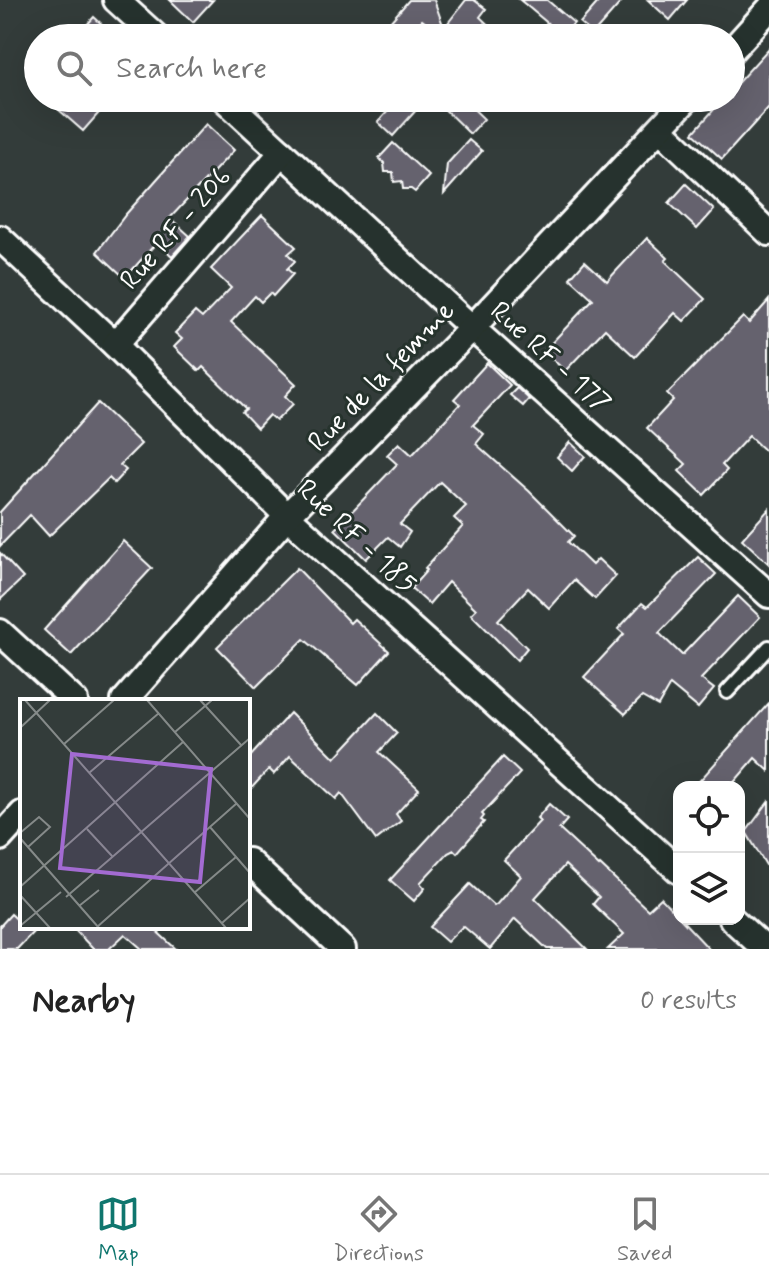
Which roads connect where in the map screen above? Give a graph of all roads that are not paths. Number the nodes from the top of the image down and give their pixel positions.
1 (116, 0) edge
2 (769, 9) edge
3 (143, 24) edge
4 (745, 36) edge
5 (238, 112) edge
6 (675, 112) edge
7 (660, 129) junction
8 (282, 152) junction
9 (769, 233) edge
10 (0, 238) edge
11 (472, 328) junction
12 (115, 345) junction
13 (287, 516) junction
14 (769, 595) edge
15 (0, 632) edge
16 (769, 647) edge
17 (727, 692) dead end
18 (73, 699) edge
19 (126, 699) edge
20 (20, 816) edge
21 (0, 838) edge
22 (250, 863) edge
23 (673, 866) edge
24 (739, 925) edge
25 (760, 942) edge
26 (343, 949) edge

1 - 3 street
2 - 4 street
5 - 8 street, Rue RF - 177
6 - 7 street, Rue de la femme
7 - 9 street
7 - 11 street, Rue de la femme
8 - 11 street, Rue RF - 177
8 - 12 street, Rue RF - 206
10 - 12 street, Rue RF - 185
11 - 13 street, Rue de la femme
11 - 14 street, Rue RF - 177
12 - 13 street, Rue RF - 185
13 - 19 street, Rue de la femme
13 - 23 street, Rue RF - 185
15 - 18 street
16 - 17 lane
20 - 21 street
22 - 26 street
24 - 25 street

